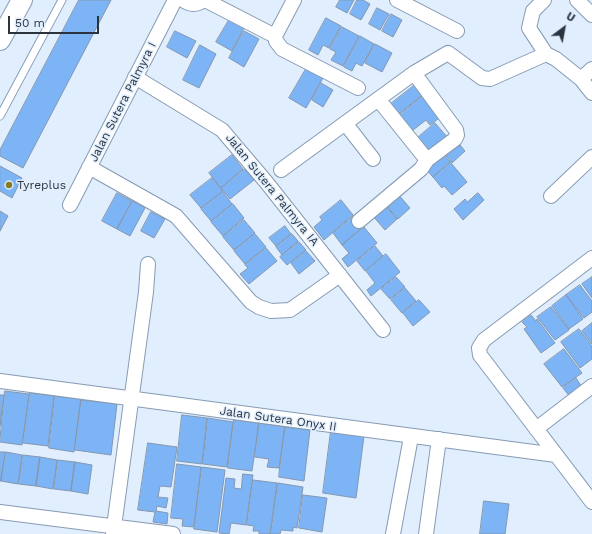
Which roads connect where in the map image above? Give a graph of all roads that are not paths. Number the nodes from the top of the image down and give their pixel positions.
1 (22, 0) edge
2 (62, 0) edge
3 (176, 0) edge
4 (183, 0) edge
5 (205, 0) edge
6 (294, 0) edge
7 (397, 0) edge
8 (544, 0) edge
9 (577, 0) edge
10 (592, 15) edge
11 (456, 31) dead end
12 (275, 36) junction
13 (0, 40) edge
14 (546, 54) junction
15 (414, 73) junction
16 (588, 73) edge
17 (136, 78) junction
18 (358, 88) dead end
19 (592, 93) edge
20 (378, 99) junction
21 (0, 116) edge
22 (345, 122) junction
23 (592, 158) edge
24 (372, 159) dead end
25 (428, 160) junction
26 (89, 167) junction
27 (280, 170) dead end
28 (551, 196) dead end
29 (70, 204) dead end
30 (359, 221) dead end
31 (592, 258) edge
32 (148, 264) dead end
33 (340, 274) junction
34 (383, 330) dead end
35 (0, 381) edge
36 (592, 386) edge
37 (132, 399) junction
38 (536, 429) junction
39 (410, 437) junction
40 (439, 440) junction
41 (556, 455) junction
42 (592, 502) edge
43 (0, 512) edge
44 (113, 530) edge
45 (173, 534) edge
46 (394, 534) edge
47 (426, 534) edge

1 - 13 main road
2 - 21 lane
3 - 17 street, Jalan Sutera Palmyra I
4 - 5 street
5 - 12 street
6 - 12 street
7 - 11 street
8 - 14 street
9 - 10 street
12 - 18 street
14 - 15 street
14 - 16 street
15 - 20 street
15 - 25 street
16 - 19 street
17 - 26 street, Jalan Sutera Palmyra I
17 - 33 street, Jalan Sutera Palmyra IA
20 - 22 street
20 - 25 street
22 - 24 street
22 - 27 street
23 - 28 street
25 - 30 street
26 - 29 street, Jalan Sutera Palmyra I
26 - 33 street
31 - 38 street
32 - 37 street
33 - 34 street, Jalan Sutera Palmyra IA
35 - 37 street, Jalan Sutera Onyx II
36 - 38 street
37 - 39 street, Jalan Sutera Onyx II
37 - 44 street
38 - 41 street
39 - 40 street, Jalan Sutera Onyx II
39 - 46 street
40 - 41 street, Jalan Sutera Onyx II
40 - 47 street
41 - 42 street
43 - 44 street
44 - 45 street

